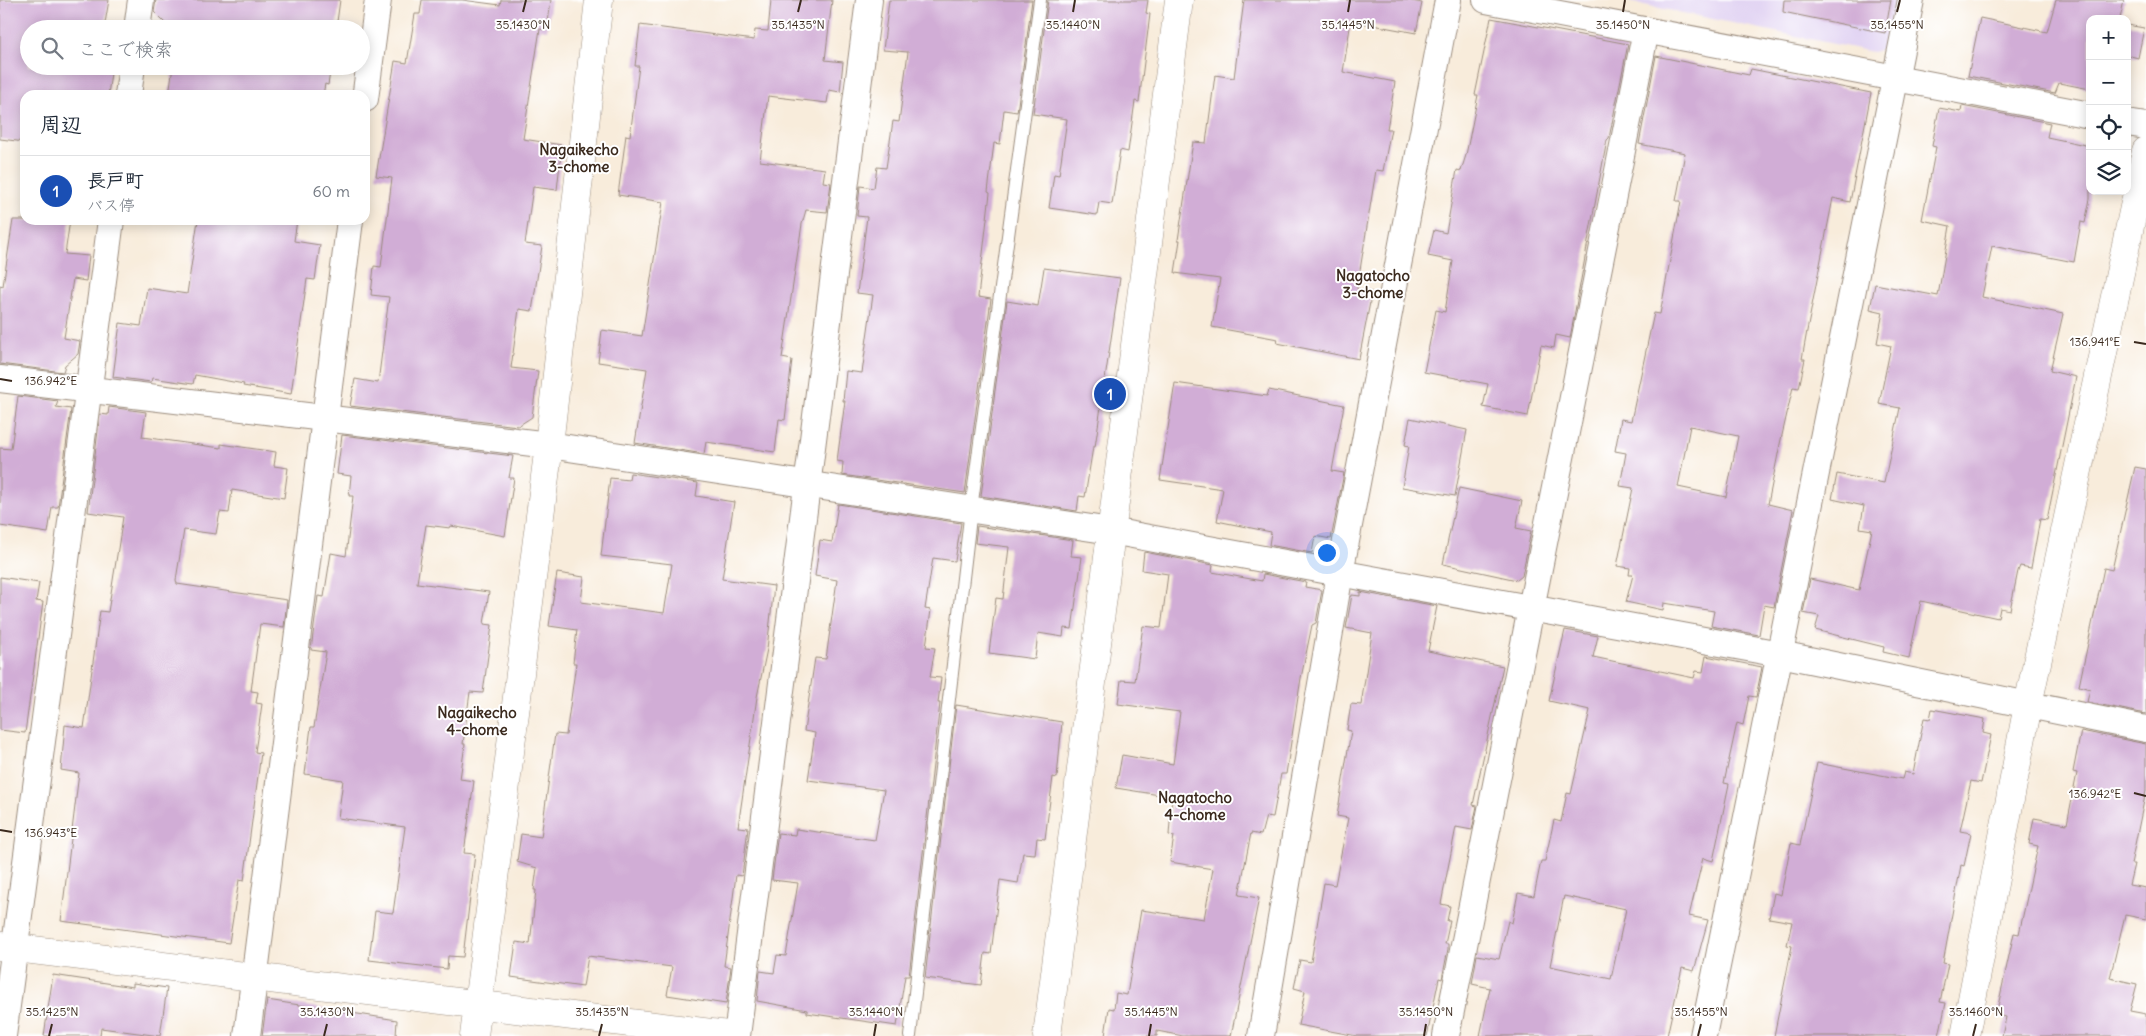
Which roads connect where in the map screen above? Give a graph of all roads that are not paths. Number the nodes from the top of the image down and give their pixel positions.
1 (141, 0) edge
2 (378, 0) edge
3 (599, 0) edge
4 (870, 0) edge
5 (1040, 0) edge
6 (1179, 0) edge
7 (1448, 0) edge
8 (1486, 0) edge
9 (1911, 0) edge
10 (138, 20) edge
11 (1646, 30) junction
12 (370, 61) edge
13 (131, 75) edge
14 (368, 75) edge
15 (1896, 78) junction
16 (129, 90) edge
17 (366, 90) edge
18 (2086, 114) edge
19 (2131, 124) edge
20 (2146, 126) edge
21 (2146, 151) edge
22 (110, 225) edge
23 (349, 225) edge
24 (0, 379) edge
25 (88, 390) junction
26 (325, 418) junction
27 (549, 445) junction
28 (808, 484) junction
29 (971, 509) junction
30 (1111, 531) junction
31 (1340, 573) junction
32 (1533, 608) junction
33 (1780, 654) junction
34 (2028, 705) junction
35 (2146, 729) edge
36 (7, 947) edge
37 (255, 976) junction
38 (479, 1003) junction
39 (2, 1036) edge
40 (247, 1036) edge
41 (474, 1036) edge
42 (737, 1036) edge
43 (910, 1036) edge
44 (1047, 1036) edge
45 (1261, 1036) edge
46 (1446, 1036) edge
47 (1703, 1036) edge
48 (1965, 1036) edge

1 - 10 street
2 - 12 street
3 - 27 street
4 - 28 street
5 - 29 lane
6 - 30 street
7 - 31 street
8 - 11 street
9 - 15 street
11 - 15 street
11 - 32 street
13 - 16 street
14 - 17 street
15 - 18 street
15 - 33 street
19 - 20 street
21 - 34 street
22 - 25 street
23 - 26 street
24 - 25 street
25 - 26 street
25 - 36 street
26 - 27 street
26 - 37 street
27 - 28 street
27 - 38 street
28 - 29 street
28 - 42 street
29 - 30 street
29 - 43 lane
30 - 31 street
30 - 44 street
31 - 32 street
31 - 45 street
32 - 33 street
32 - 46 street
33 - 34 street
33 - 47 street
34 - 35 street
34 - 48 street
36 - 37 street
36 - 39 street
37 - 38 street
37 - 40 street
38 - 41 street
38 - 42 street

